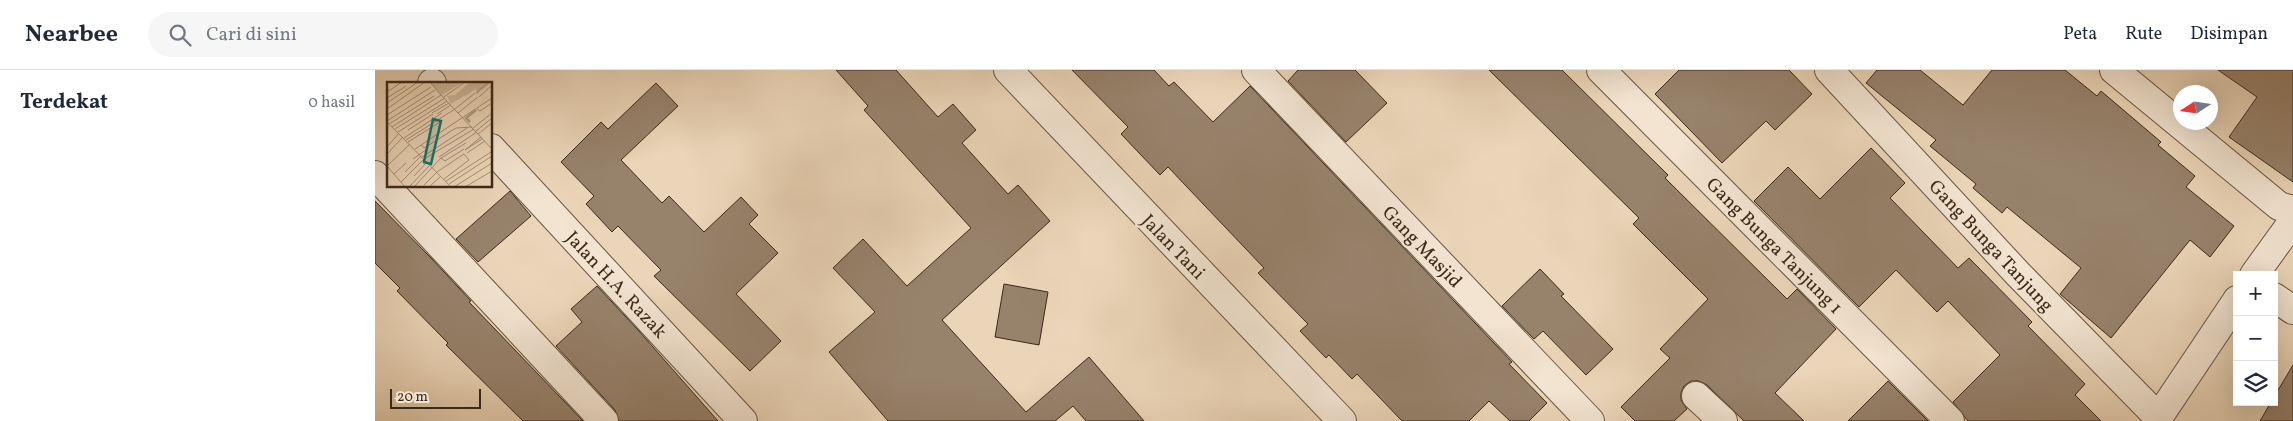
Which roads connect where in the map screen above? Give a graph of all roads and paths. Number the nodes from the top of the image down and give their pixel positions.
1 (1007, 70) edge
2 (1256, 70) edge
3 (1601, 70) edge
4 (1829, 70) edge
5 (2114, 70) edge
6 (493, 150) edge
7 (375, 176) edge
8 (2293, 210) edge
9 (2293, 221) edge
10 (2257, 271) edge
11 (2278, 300) edge
12 (2233, 306) edge
13 (2293, 310) edge
14 (1696, 396) dead end
15 (2157, 419) edge
16 (604, 421) edge
17 (743, 421) edge
18 (1341, 421) edge
19 (1590, 421) edge
20 (1723, 421) edge
21 (1950, 421) edge

1 - 18 street, Jalan Tani
2 - 19 street, Gang Masjid
3 - 21 street, Gang Bunga Tanjung 1
4 - 15 street, Gang Bunga Tanjung
5 - 8 street
6 - 17 street, Jalan H.A. Razak
7 - 16 street
9 - 10 street
11 - 13 street
12 - 15 street
14 - 20 street

